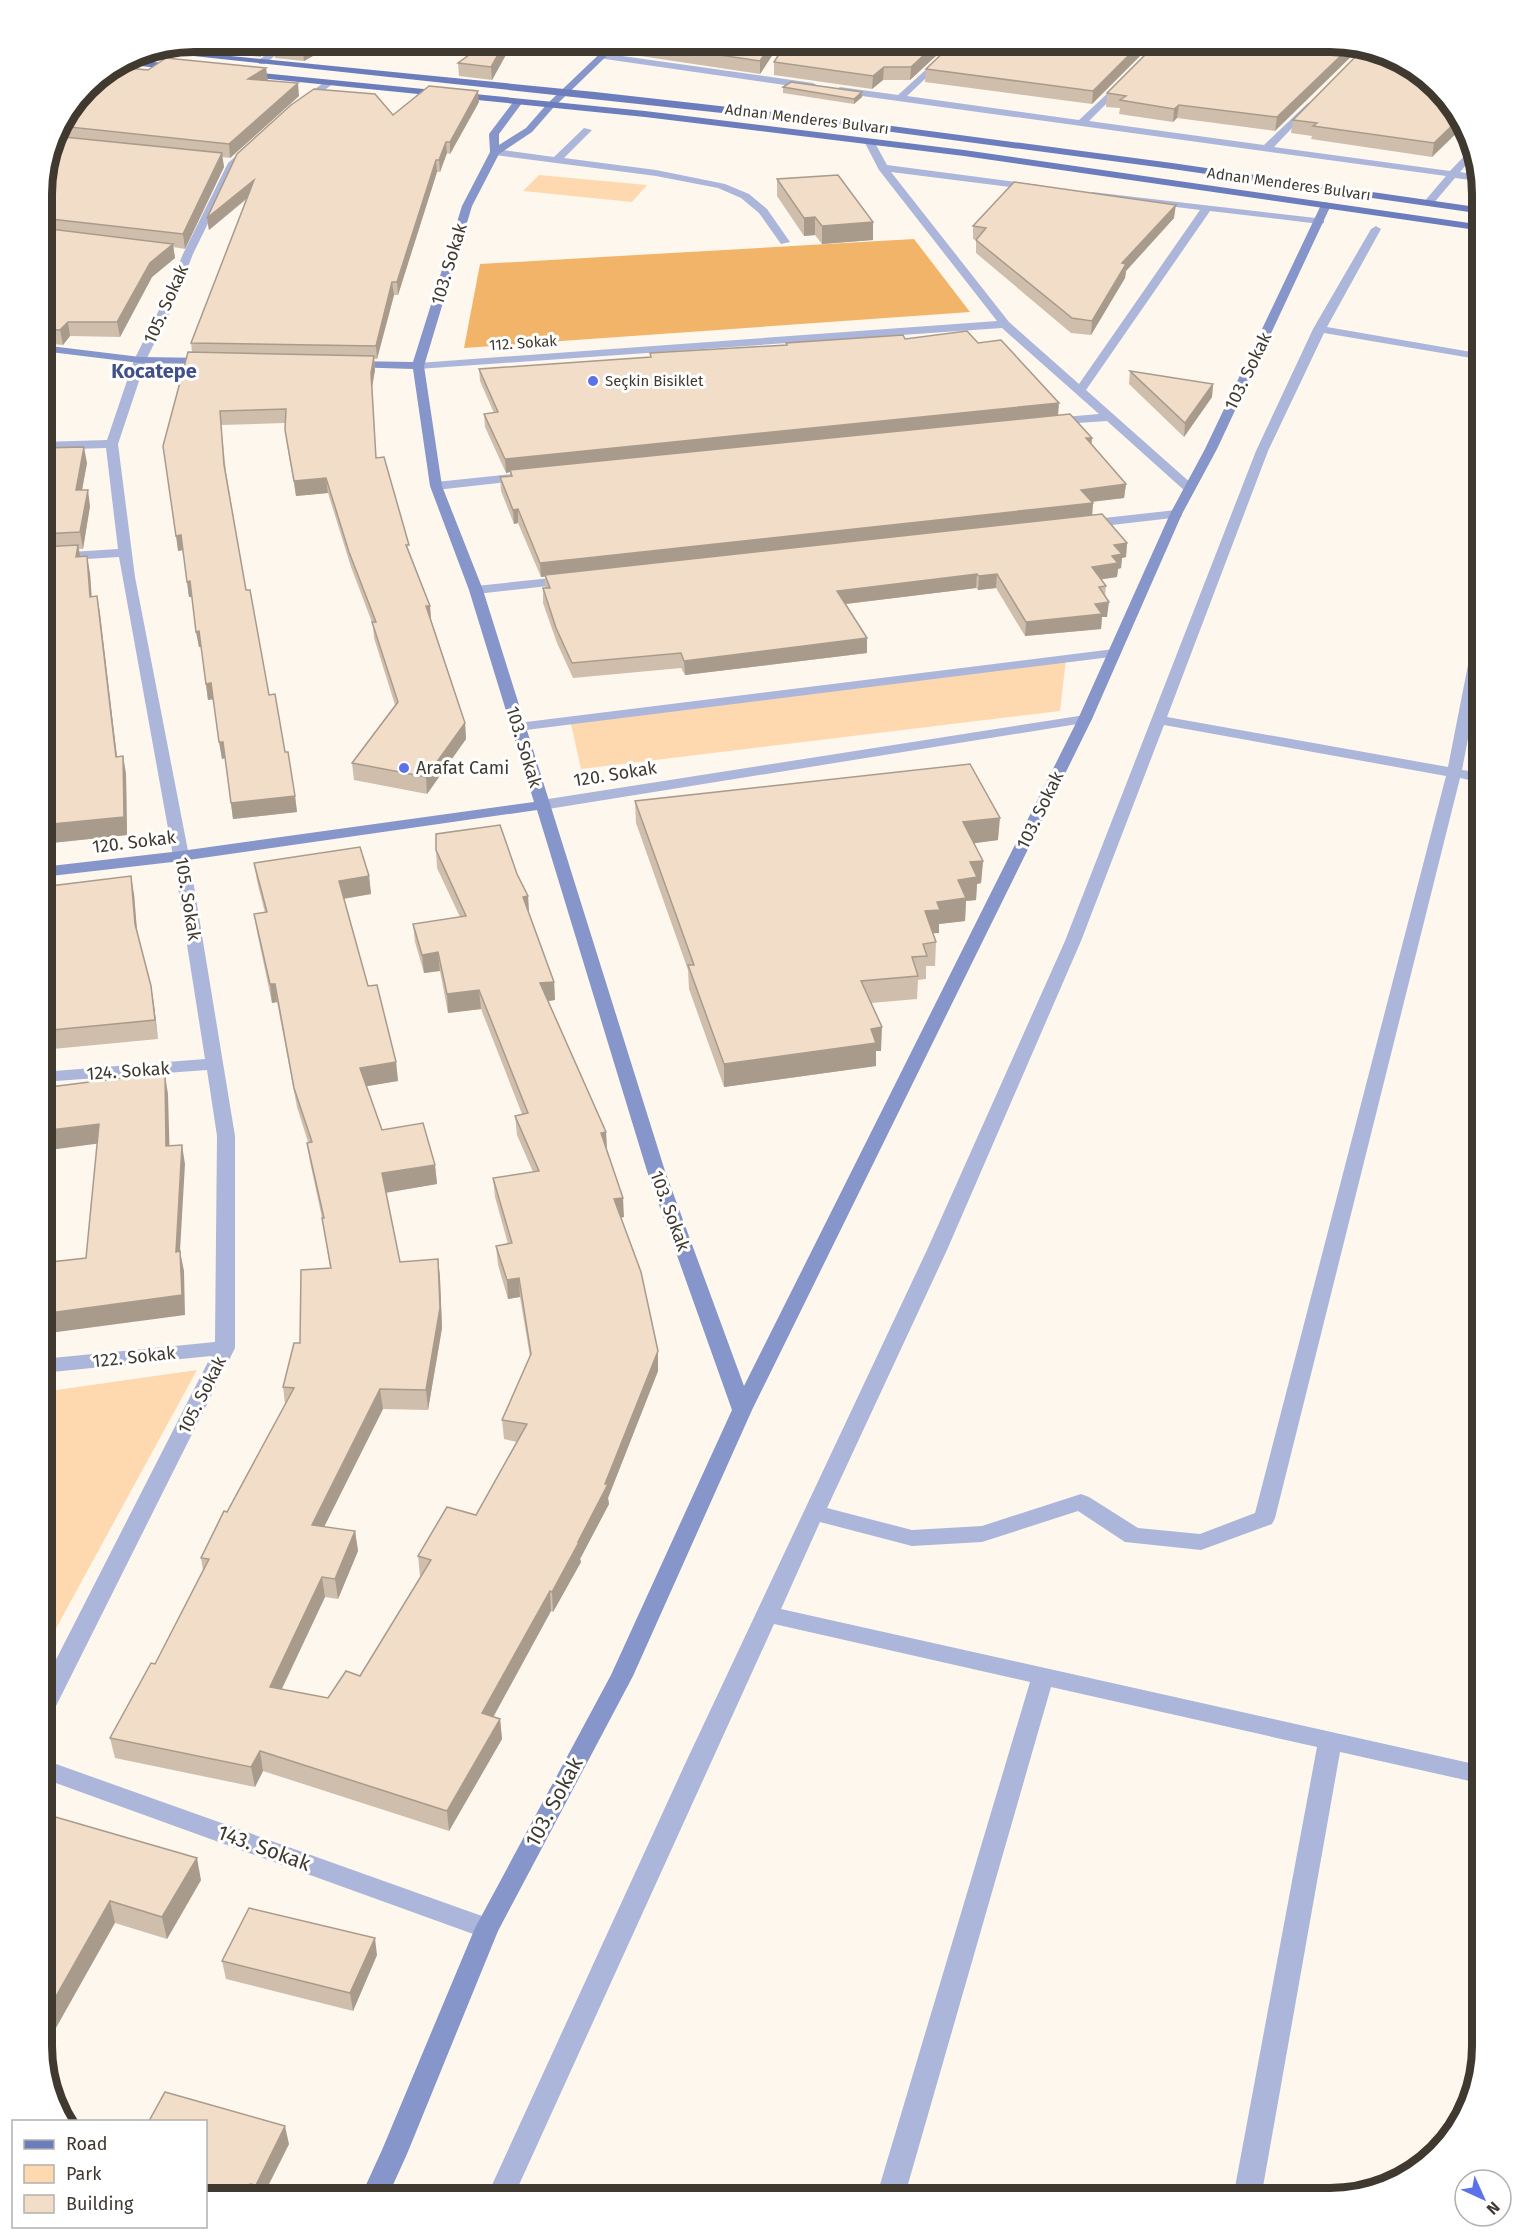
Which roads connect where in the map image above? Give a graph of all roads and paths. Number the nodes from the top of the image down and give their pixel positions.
1 (273, 53) edge
2 (604, 53) edge
3 (947, 53) edge
4 (178, 54) edge
5 (601, 56) junction
6 (262, 62) junction
7 (139, 64) edge
8 (192, 69) edge
9 (770, 69) edge
10 (226, 72) edge
11 (1129, 75) edge
12 (764, 78) junction
13 (329, 83) junction
14 (821, 87) edge
15 (832, 88) edge
16 (566, 91) junction
17 (900, 98) junction
18 (1315, 100) edge
19 (517, 103) junction
20 (550, 105) junction
21 (288, 113) edge
22 (1081, 124) junction
23 (587, 130) dead end
24 (870, 142) junction
25 (256, 144) edge
26 (1265, 150) junction
27 (495, 152) junction
28 (1468, 157) edge
29 (556, 160) junction
30 (883, 168) junction
31 (1452, 175) junction
32 (1471, 177) edge
33 (1045, 188) edge
34 (1079, 192) edge
35 (1428, 203) junction
36 (1326, 205) junction
37 (1207, 207) junction
38 (1472, 209) edge
39 (1320, 221) junction
40 (1472, 226) edge
41 (1376, 229) dead end
42 (785, 242) dead end
43 (1005, 324) junction
44 (1319, 329) junction
45 (53, 349) edge
46 (1472, 355) edge
47 (140, 360) junction
48 (221, 362) edge
49 (337, 364) edge
50 (418, 366) junction
51 (1080, 390) junction
52 (1109, 417) junction
53 (1040, 424) edge
54 (112, 444) junction
55 (53, 446) edge
56 (540, 475) edge
57 (435, 486) junction
58 (1190, 488) junction
59 (1176, 514) junction
60 (1072, 526) edge
61 (125, 553) junction
62 (53, 556) edge
63 (582, 579) edge
64 (476, 590) junction
65 (1114, 653) junction
66 (1472, 681) edge
67 (1085, 719) junction
68 (1160, 720) junction
69 (518, 727) junction
70 (1454, 773) junction
71 (1472, 776) edge
72 (542, 805) junction
73 (181, 856) junction
74 (53, 871) edge
75 (214, 1064) junction
76 (53, 1076) edge
77 (225, 1348) junction
78 (53, 1365) edge
79 (742, 1410) junction
80 (814, 1513) junction
81 (767, 1614) junction
82 (1043, 1676) junction
83 (53, 1688) edge
84 (1330, 1740) junction
85 (53, 1772) edge
86 (1472, 1772) edge
87 (487, 1928) junction
88 (378, 2187) edge
89 (504, 2187) edge
90 (893, 2188) edge
91 (1249, 2188) edge

1 - 6 street
2 - 5 main road, 103. Sokak
3 - 17 street
4 - 6 main road, Adnan Menderes Bulvarı
5 - 12 street
5 - 16 main road, 103. Sokak
6 - 16 main road, Adnan Menderes Bulvarı
7 - 8 main road
9 - 12 street
10 - 13 main road, Adnan Menderes Bulvarı
11 - 22 street
12 - 14 street
13 - 19 main road, Adnan Menderes Bulvarı
13 - 21 street
15 - 17 street
16 - 20 main road, 103. Sokak
16 - 35 main road, Adnan Menderes Bulvarı
17 - 22 street
18 - 26 street
19 - 20 main road, Adnan Menderes Bulvarı
19 - 27 main road
20 - 24 main road, Adnan Menderes Bulvarı
20 - 27 main road, 103. Sokak
22 - 26 street
23 - 29 street
24 - 30 street
24 - 36 main road, Adnan Menderes Bulvarı
25 - 47 street, 105. Sokak
26 - 31 street
27 - 29 street
27 - 50 main road, 103. Sokak
28 - 31 street
29 - 42 street
30 - 33 street
30 - 43 street
31 - 32 street
31 - 35 street
34 - 37 street
35 - 38 main road, Adnan Menderes Bulvarı
36 - 39 main road, 103. Sokak
36 - 40 main road, Adnan Menderes Bulvarı
37 - 39 street
37 - 51 street
39 - 58 main road, 103. Sokak
41 - 44 street
43 - 50 street, 112. Sokak
43 - 51 street
44 - 46 street
44 - 68 street
45 - 47 main road
47 - 48 main road
47 - 54 street, 105. Sokak
49 - 50 main road, 112. Sokak
50 - 57 main road, 103. Sokak
51 - 52 street
52 - 53 street
52 - 58 street
54 - 55 street
54 - 61 street, 105. Sokak
56 - 57 street
57 - 64 main road, 103. Sokak
58 - 59 main road, 103. Sokak
59 - 60 street
59 - 65 main road, 103. Sokak
61 - 62 street
61 - 73 street, 105. Sokak
63 - 64 street
64 - 69 main road, 103. Sokak
65 - 67 main road, 103. Sokak
65 - 69 street
66 - 70 street
67 - 72 street, 120. Sokak
67 - 79 main road, 103. Sokak
68 - 70 street
68 - 80 street
69 - 72 main road, 103. Sokak
70 - 71 street
70 - 80 street
72 - 73 main road, 120. Sokak
72 - 79 main road, 103. Sokak
73 - 74 main road, 120. Sokak
73 - 75 street, 105. Sokak
75 - 76 street, 124. Sokak
75 - 77 street, 105. Sokak
77 - 78 street, 122. Sokak
77 - 83 street, 105. Sokak
79 - 87 main road, 103. Sokak
80 - 81 street
81 - 82 street
81 - 89 street
82 - 84 street
82 - 90 street
84 - 86 street
84 - 91 street
85 - 87 street, 143. Sokak
87 - 88 main road, 103. Sokak

